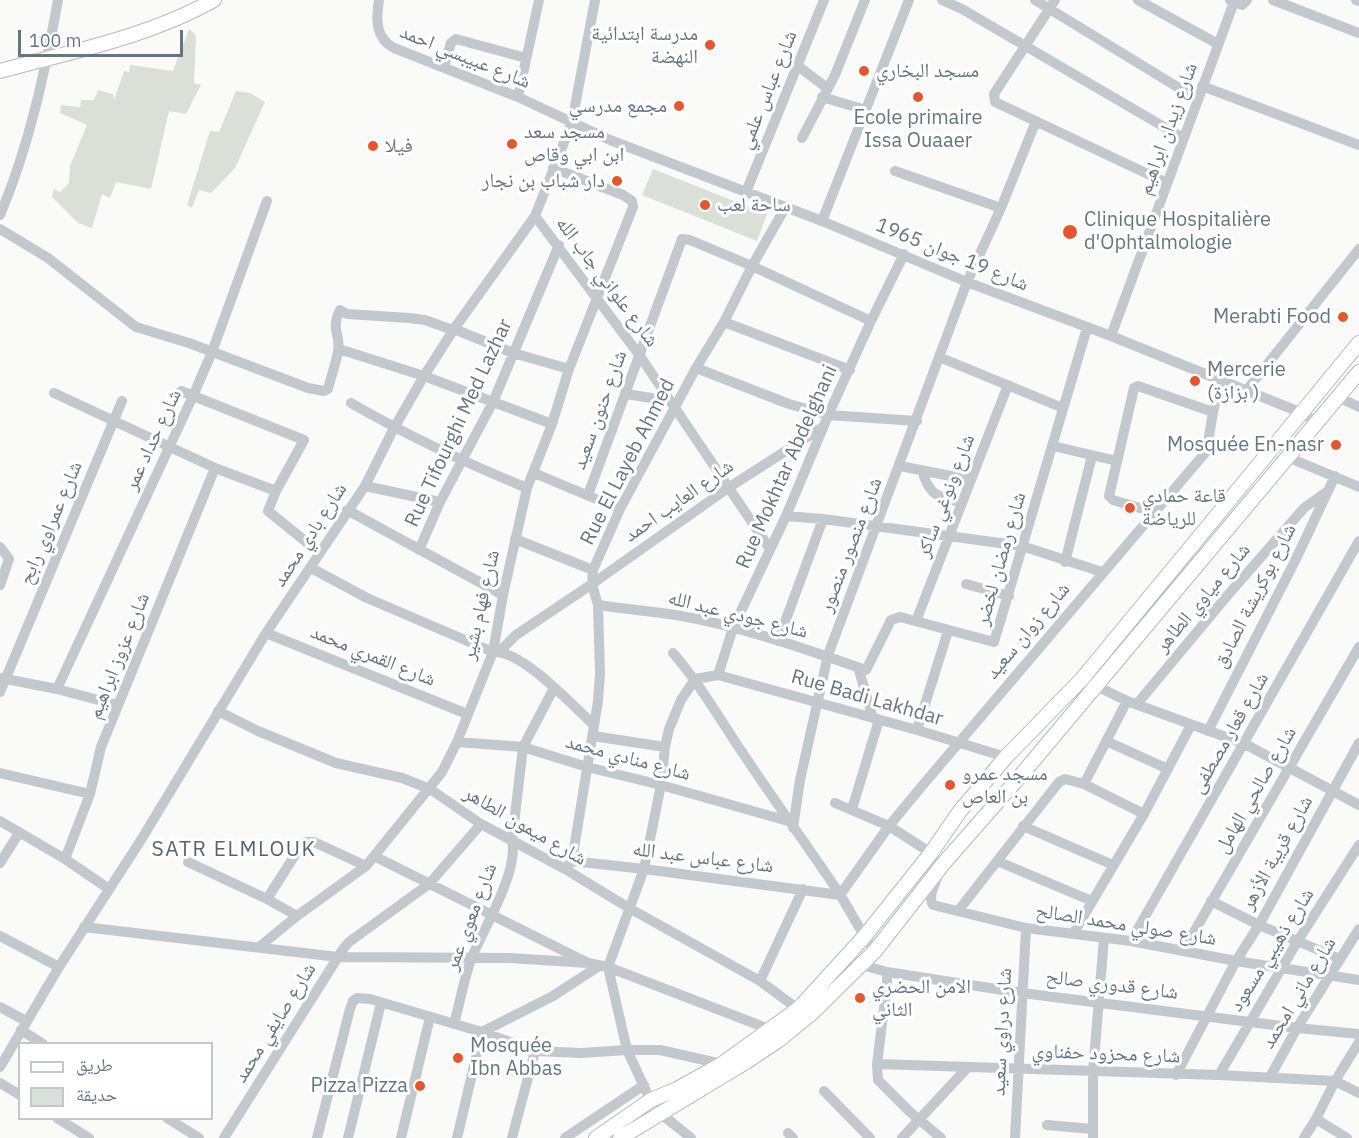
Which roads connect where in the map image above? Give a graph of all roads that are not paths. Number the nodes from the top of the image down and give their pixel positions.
1 (58, 0) edge
2 (214, 0) edge
3 (379, 0) edge
4 (539, 0) edge
5 (595, 0) edge
6 (824, 0) edge
7 (865, 0) edge
8 (909, 0) edge
9 (942, 0) edge
10 (1035, 0) edge
11 (1138, 0) edge
12 (1247, 0) edge
13 (1232, 1) edge
14 (1276, 1) edge
15 (965, 4) edge
16 (1052, 4) edge
17 (1359, 33) edge
18 (1218, 44) junction
19 (1025, 45) junction
20 (47, 58) junction
21 (526, 58) junction
22 (798, 66) junction
23 (444, 67) junction
24 (0, 71) edge
25 (1202, 86) junction
26 (825, 92) junction
27 (518, 97) junction
28 (1197, 99) junction
29 (866, 110) junction
30 (1036, 121) junction
31 (572, 122) junction
32 (802, 138) dead end
33 (1183, 138) junction
34 (1359, 145) edge
35 (553, 168) junction
36 (895, 171) dead end
37 (1167, 183) junction
38 (746, 192) junction
39 (267, 201) dead end
40 (785, 208) junction
41 (1001, 208) junction
42 (0, 215) edge
43 (535, 216) junction
44 (822, 221) junction
45 (0, 229) edge
46 (558, 245) junction
47 (1359, 249) edge
48 (904, 254) junction
49 (752, 266) junction
50 (967, 282) junction
51 (597, 299) junction
52 (871, 321) junction
53 (724, 322) junction
54 (1087, 328) junction
55 (454, 329) junction
56 (1111, 336) junction
57 (1359, 343) edge
58 (339, 349) junction
59 (212, 352) junction
60 (513, 353) junction
61 (640, 356) junction
62 (939, 357) junction
63 (696, 368) junction
64 (569, 369) junction
65 (850, 370) junction
66 (1359, 372) edge
67 (424, 376) junction
68 (1221, 381) junction
69 (1008, 385) junction
70 (181, 391) dead end
71 (1246, 391) junction
72 (54, 393) dead end
73 (626, 394) junction
74 (194, 396) junction
75 (1338, 397) junction
76 (122, 401) dead end
77 (493, 402) junction
78 (351, 403) dead end
79 (673, 405) junction
80 (1359, 407) edge
81 (1063, 408) junction
82 (1213, 412) junction
83 (1302, 413) junction
84 (828, 415) junction
85 (114, 421) junction
86 (917, 421) junction
87 (1317, 423) junction
88 (552, 424) junction
89 (824, 427) junction
90 (394, 428) junction
91 (170, 446) junction
92 (1053, 446) junction
93 (1092, 456) junction
94 (1287, 457) junction
95 (1117, 461) junction
96 (462, 462) junction
97 (900, 466) junction
98 (215, 468) junction
99 (922, 471) junction
100 (534, 472) junction
101 (1335, 476) junction
102 (971, 480) junction
103 (365, 486) junction
104 (1359, 487) edge
105 (527, 488) junction
106 (728, 488) junction
107 (276, 491) junction
108 (1326, 493) junction
109 (588, 495) junction
110 (440, 502) junction
111 (962, 503) junction
112 (620, 509) junction
113 (347, 510) junction
114 (1153, 512) junction
115 (786, 516) junction
116 (823, 519) junction
117 (877, 526) junction
118 (950, 535) junction
119 (515, 539) junction
120 (1359, 541) edge
121 (1022, 546) junction
122 (0, 547) edge
123 (770, 549) junction
124 (419, 550) junction
125 (320, 553) junction
126 (1065, 562) junction
127 (311, 568) junction
128 (593, 570) junction
129 (1102, 572) junction
130 (592, 584) junction
131 (966, 584) dead end
132 (0, 585) edge
133 (503, 595) junction
134 (1009, 596) junction
135 (598, 605) junction
136 (916, 621) junction
137 (733, 628) junction
138 (948, 631) junction
139 (266, 633) junction
140 (778, 641) junction
141 (1359, 647) edge
142 (496, 652) junction
143 (673, 653) dead end
144 (828, 656) junction
145 (862, 668) junction
146 (718, 675) junction
147 (3, 679) edge
148 (695, 679) junction
149 (1082, 679) junction
150 (1095, 687) junction
151 (554, 688) junction
152 (57, 689) junction
153 (0, 692) edge
154 (816, 701) junction
155 (1132, 703) junction
156 (117, 705) junction
157 (218, 711) junction
158 (467, 714) junction
159 (876, 719) junction
160 (1191, 725) junction
161 (593, 730) junction
162 (917, 730) junction
163 (1208, 731) junction
164 (1106, 741) junction
165 (457, 742) junction
166 (958, 742) junction
167 (1359, 743) edge
168 (1245, 744) junction
169 (523, 747) junction
170 (665, 747) junction
171 (1006, 757) junction
172 (586, 766) junction
173 (1290, 768) junction
174 (1168, 769) junction
175 (0, 773) edge
176 (1084, 784) junction
177 (661, 785) junction
178 (430, 789) junction
179 (1331, 791) junction
180 (90, 794) junction
181 (835, 803) dead end
182 (1359, 805) edge
183 (852, 809) junction
184 (1144, 814) junction
185 (0, 821) edge
186 (481, 824) junction
187 (790, 824) junction
188 (889, 826) junction
189 (1023, 826) junction
190 (19, 833) junction
191 (512, 841) junction
192 (1359, 845) edge
193 (931, 853) junction
194 (374, 856) junction
195 (65, 860) junction
196 (997, 861) junction
197 (188, 862) dead end
198 (0, 863) edge
199 (943, 864) junction
200 (569, 865) junction
201 (1113, 865) junction
202 (366, 866) junction
203 (644, 869) junction
204 (429, 884) junction
205 (109, 889) junction
206 (802, 889) junction
207 (840, 895) junction
208 (267, 899) junction
209 (1092, 901) junction
210 (1212, 901) junction
211 (629, 908) junction
212 (958, 911) junction
213 (493, 915) junction
214 (297, 916) junction
215 (1259, 925) junction
216 (84, 927) junction
217 (1026, 928) junction
218 (1359, 929) edge
219 (1072, 934) junction
220 (0, 936) edge
221 (864, 937) junction
222 (1104, 938) junction
223 (1131, 941) junction
224 (1297, 942) junction
225 (259, 947) junction
226 (875, 951) junction
227 (1183, 951) junction
228 (849, 954) junction
229 (338, 957) junction
230 (472, 958) junction
231 (1340, 959) junction
232 (1236, 961) junction
233 (862, 964) junction
234 (598, 965) junction
235 (59, 967) junction
236 (1281, 968) junction
237 (887, 972) junction
238 (1329, 975) junction
239 (1359, 980) edge
240 (760, 981) junction
241 (1022, 993) junction
242 (381, 1002) junction
243 (1100, 1002) junction
244 (0, 1007) edge
245 (798, 1009) junction
246 (1207, 1015) junction
247 (430, 1017) junction
248 (1249, 1022) junction
249 (454, 1024) junction
250 (24, 1026) junction
251 (1297, 1028) junction
252 (769, 1029) junction
253 (483, 1032) junction
254 (1359, 1034) edge
255 (1359, 1041) edge
256 (41, 1042) edge
257 (627, 1050) junction
258 (535, 1051) junction
259 (722, 1064) junction
260 (877, 1064) junction
261 (0, 1067) edge
262 (967, 1068) junction
263 (1018, 1070) junction
264 (1093, 1072) junction
265 (1176, 1075) junction
266 (1219, 1075) junction
267 (1270, 1077) junction
268 (1335, 1081) junction
269 (0, 1083) edge
270 (644, 1085) junction
271 (824, 1091) dead end
272 (1359, 1093) edge
273 (18, 1094) edge
274 (651, 1100) junction
275 (660, 1113) junction
276 (919, 1119) junction
277 (1316, 1119) junction
278 (59, 1120) edge
279 (169, 1120) edge
280 (1047, 1125) dead end
281 (1093, 1133) edge
282 (89, 1138) edge
283 (199, 1138) edge
284 (224, 1138) edge
285 (316, 1138) edge
286 (348, 1138) edge
287 (401, 1138) edge
288 (457, 1138) edge
289 (512, 1138) edge
290 (565, 1138) edge
291 (596, 1138) edge
292 (620, 1138) edge
293 (692, 1138) edge
294 (870, 1138) edge
295 (902, 1138) edge
296 (941, 1138) edge
297 (1015, 1138) edge
298 (1304, 1138) edge
299 (1347, 1138) edge

1 - 20 street
2 - 20 main road
3 - 23 street, شارع عبيبسي احمد
4 - 21 street
5 - 31 street, شارع بادي محمد
6 - 22 street, شارع عباس علمي
7 - 26 street
8 - 29 street
9 - 15 street
10 - 16 street
11 - 18 street
12 - 13 street
13 - 18 street, شارع زيدان ابراهيم
14 - 17 street
15 - 19 street
16 - 19 street
16 - 28 street
18 - 25 street, شارع زيدان ابراهيم
19 - 30 street
19 - 33 street
20 - 24 main road
20 - 42 street
21 - 23 street
21 - 27 street
22 - 26 street
22 - 38 street, شارع عباس علمي
23 - 27 street, شارع عبيبسي احمد
25 - 28 street, شارع زيدان ابراهيم
25 - 34 street
26 - 29 street
26 - 32 street
27 - 31 street, شارع عبيبسي احمد
28 - 33 street, شارع زيدان ابراهيم
29 - 44 street
30 - 37 street
30 - 41 street
31 - 35 street, شارع بادي محمد
31 - 38 street, شارع 19 جوان 1965
33 - 37 street, شارع زيدان ابراهيم
35 - 43 street, شارع بادي محمد
35 - 51 street, شارع فهام بشير
36 - 41 street
37 - 56 street, شارع زيدان ابراهيم
38 - 40 street, شارع 19 جوان 1965
39 - 59 street, شارع حداد عمر
40 - 44 street, شارع 19 جوان 1965
40 - 49 street, Rue El Layeb Ahmed
41 - 50 street
43 - 46 street, شارع علواني جاب الله
43 - 55 street, شارع بادي محمد
44 - 48 street, شارع 19 جوان 1965
45 - 59 street
46 - 51 street, شارع علواني جاب الله
46 - 60 street, Rue Tifourghi Med Lazhar
47 - 71 street
48 - 50 street, شارع 19 جوان 1965
48 - 52 street, Rue Mokhtar Abdelghani
49 - 52 street
49 - 53 street, Rue El Layeb Ahmed
49 - 61 street, شارع حنون سعيد
50 - 54 street, شارع 19 جوان 1965
50 - 62 street, شارع منصور منصور
51 - 61 street, شارع علواني جاب الله
51 - 64 street, شارع فهام بشير
52 - 65 street, Rue Mokhtar Abdelghani
53 - 63 street, Rue El Layeb Ahmed
53 - 65 street
54 - 56 street, شارع 19 جوان 1965
54 - 81 street, شارع رمضان لخضر
55 - 58 street
55 - 60 street
55 - 67 street, شارع بادي محمد
56 - 68 street, شارع 19 جوان 1965
57 - 83 main road
58 - 59 street
58 - 67 street
59 - 74 street, شارع حداد عمر
60 - 64 street
60 - 77 street, Rue Tifourghi Med Lazhar
61 - 73 street, شارع حنون سعيد
61 - 79 street, شارع علواني جاب الله
62 - 69 street
62 - 86 street, شارع منصور منصور
63 - 79 street, Rue El Layeb Ahmed
63 - 84 street
64 - 88 street, شارع فهام بشير
65 - 84 street, Rue Mokhtar Abdelghani
66 - 75 main road
67 - 77 street
67 - 90 street, شارع بادي محمد
68 - 71 street, شارع 19 جوان 1965
68 - 82 street, شارع زوان سعيد
69 - 81 street
69 - 102 street, شارع ونوغي ساكر
70 - 74 street
71 - 83 street, شارع 19 جوان 1965
72 - 85 street
73 - 79 street
73 - 109 street, شارع حنون سعيد
74 - 91 street, شارع حداد عمر
74 - 107 street
75 - 80 street
75 - 87 main road
76 - 85 street, شارع عمراوي رابح
77 - 88 street
77 - 96 street, Rue Tifourghi Med Lazhar
78 - 90 street
79 - 106 street, شارع علواني جاب الله
79 - 112 street, Rue El Layeb Ahmed
81 - 92 street, شارع رمضان لخضر
82 - 95 street
82 - 114 street, شارع زوان سعيد
83 - 87 street, شارع 19 جوان 1965
83 - 149 main road
84 - 86 street
84 - 89 street, Rue Mokhtar Abdelghani
85 - 91 street
85 - 147 street, شارع عمراوي رابح
86 - 97 street, شارع منصور منصور
87 - 94 main road
88 - 100 street, شارع فهام بشير
89 - 106 street, شارع العايب احمد
89 - 115 street, Rue Mokhtar Abdelghani
90 - 96 street
90 - 103 street, شارع بادي محمد
91 - 98 street
91 - 152 street, شارع حداد عمر
92 - 93 street
92 - 121 street, شارع رمضان لخضر
93 - 95 street
93 - 126 street
94 - 101 street
94 - 150 main road
95 - 114 street
96 - 105 street
96 - 110 street, Rue Tifourghi Med Lazhar
97 - 99 street
97 - 117 street, شارع منصور منصور
98 - 107 street
98 - 156 street, شارع عزوز ابراهيم
99 - 102 street
99 - 111 street
100 - 105 street, شارع فهام بشير
100 - 109 street
101 - 104 street
101 - 108 street, شارع بوكريشة الصادق
102 - 111 street, شارع ونوغي ساكر
103 - 110 street
103 - 113 street, شارع بادي محمد
105 - 119 street, شارع فهام بشير
106 - 123 street, شارع علواني جاب الله
106 - 130 street, شارع العايب احمد
107 - 125 street
108 - 155 street, شارع مياوي الطاهر
108 - 163 street, شارع بوكريشة الصادق
109 - 112 street
110 - 124 street, Rue Tifourghi Med Lazhar
111 - 118 street, شارع ونوغي ساكر
112 - 128 street, Rue El Layeb Ahmed
113 - 124 street
113 - 125 street, شارع بادي محمد
114 - 129 street, شارع زوان سعيد
115 - 116 street
115 - 123 street, Rue Mokhtar Abdelghani
116 - 117 street
116 - 140 street
117 - 118 street
117 - 144 street, شارع منصور منصور
118 - 121 street
118 - 136 street, شارع ونوغي ساكر
119 - 128 street
119 - 133 street, شارع فهام بشير
120 - 168 street, شارع قعار مصطفى
121 - 126 street
121 - 134 street, شارع رمضان لخضر
122 - 132 street
123 - 137 street, Rue Mokhtar Abdelghani
124 - 133 street
125 - 127 street, شارع بادي محمد
126 - 129 street
127 - 139 street, شارع بادي محمد
127 - 142 street
128 - 130 street, Rue El Layeb Ahmed
129 - 166 street, شارع زوان سعيد
130 - 135 street, Rue El Layeb Ahmed
130 - 142 street, شارع العايب احمد
131 - 134 street
133 - 142 street, شارع فهام بشير
134 - 138 street, شارع رمضان لخضر
135 - 137 street, شارع جودي عبد الله
135 - 161 street, Rue El Layeb Ahmed
136 - 138 street, شارع رمضان لخضر
136 - 145 street, شارع رمضان لخضر
137 - 140 street, شارع جودي عبد الله
137 - 146 street, Rue Mokhtar Abdelghani
138 - 162 street
139 - 157 street, شارع بادي محمد
139 - 158 street, شارع القمري محمد
140 - 144 street, شارع جودي عبد الله
141 - 173 street, شارع صالحي الهامل
142 - 151 street
142 - 158 street, شارع فهام بشير
143 - 148 street
144 - 145 street, شارع جودي عبد الله
144 - 154 street, شارع منصور منصور
145 - 159 street
146 - 148 street
146 - 154 street, Rue Badi Lakhdar
147 - 152 street
147 - 153 street, شارع عمراوي رابح
148 - 170 street
148 - 187 street
149 - 150 street
149 - 171 main road
150 - 155 street
150 - 199 main road
151 - 161 street
151 - 169 street, شارع معوي عمر
152 - 156 street
154 - 159 street, Rue Badi Lakhdar
154 - 187 street, شارع منصور منصور
155 - 160 street
155 - 164 street, شارع مياوي الطاهر
156 - 180 street, شارع عزوز ابراهيم
157 - 178 street, شارع ميمون الطاهر
157 - 205 street, شارع بادي محمد
158 - 165 street, شارع فهام بشير
159 - 162 street, Rue Badi Lakhdar
159 - 183 street
160 - 163 street
160 - 174 street
161 - 170 street
161 - 172 street, Rue El Layeb Ahmed
162 - 166 street, Rue Badi Lakhdar
163 - 168 street
164 - 174 street
164 - 176 street, شارع مياوي الطاهر
165 - 169 street, شارع منادي محمد
165 - 178 street, شارع فهام بشير
166 - 171 street, Rue Badi Lakhdar
166 - 188 street, شارع زوان سعيد
167 - 179 street, شارع قريبة الأزهر
168 - 173 street
168 - 223 street, شارع قعار مصطفى
169 - 172 street, شارع منادي محمد
169 - 191 street, شارع معوي عمر
170 - 177 street
171 - 193 main road
172 - 177 street, شارع منادي محمد
172 - 200 street, Rue El Layeb Ahmed
173 - 179 street
173 - 210 street, شارع صالحي الهامل
174 - 184 street
175 - 180 street
176 - 184 street
176 - 189 street
177 - 187 street, شارع منادي محمد
177 - 203 street
178 - 186 street, شارع ميمون الطاهر
178 - 194 street, شارع فهام بشير
179 - 182 street
179 - 215 street, شارع قريبة الأزهر
180 - 195 street, شارع عزوز ابراهيم
181 - 183 street
183 - 188 street
184 - 201 street
185 - 190 street
186 - 191 street, شارع ميمون الطاهر
186 - 204 street, شارع صايفي محمد
187 - 207 street
188 - 193 street
188 - 207 street, شارع زوان سعيد
189 - 196 street
189 - 201 street
190 - 195 street
190 - 198 street
191 - 200 street, شارع ميمون الطاهر
191 - 213 street, شارع معوي عمر
192 - 224 street, شارع ذهيبي مسعود
193 - 221 main road
194 - 202 street, شارع فهام بشير
194 - 204 street
195 - 205 street
196 - 209 street
196 - 212 street
197 - 208 street
199 - 212 street, شارع صولي محمد الصالح
199 - 226 main road
200 - 203 street, شارع عباس عبد الله
200 - 211 street, شارع ميمون الطاهر
201 - 209 street
202 - 208 street
202 - 214 street, شارع فهام بشير
203 - 206 street, شارع عباس عبد الله
203 - 211 street
204 - 213 street
204 - 229 street, شارع صايفي محمد
205 - 216 street, شارع بادي محمد
206 - 207 street, شارع عباس عبد الله
206 - 240 street
207 - 221 street
208 - 214 street
209 - 219 street
210 - 215 street
210 - 227 street, شارع صالحي الهامل
211 - 234 street
211 - 240 street, شارع ميمون الطاهر
212 - 217 street, شارع صولي محمد الصالح
213 - 230 street, شارع معوي عمر
213 - 234 street
214 - 225 street, شارع فهام بشير
215 - 224 street
215 - 232 street, شارع قريبة الأزهر
216 - 225 street
216 - 235 street, شارع بادي محمد
217 - 219 street, شارع صولي محمد الصالح
217 - 241 street, شارع دراوي سعيد
218 - 231 street, شارع ماني امحمد
219 - 222 street, شارع صولي محمد الصالح
220 - 235 street
221 - 226 street
221 - 228 main road
222 - 223 street, شارع صولي محمد الصالح
222 - 243 street
223 - 227 street, شارع صولي محمد الصالح
224 - 231 street
224 - 236 street, شارع ذهيبي مسعود
225 - 229 street
226 - 233 main road
227 - 232 street, شارع صولي محمد الصالح
228 - 233 street, شارع قدوري صالح
228 - 245 main road
229 - 230 street
229 - 284 street, شارع صايفي محمد
230 - 234 street
230 - 249 street, شارع معوي عمر
231 - 238 street, شارع ماني امحمد
232 - 236 street, شارع صولي محمد الصالح
232 - 246 street, شارع قريبة الأزهر
233 - 237 street, شارع قدوري صالح
233 - 275 main road
234 - 252 street
234 - 253 street
234 - 257 street
235 - 250 street, شارع بادي محمد
236 - 238 street, شارع صولي محمد الصالح
236 - 248 street, شارع ذهيبي مسعود
237 - 241 street, شارع قدوري صالح
237 - 260 street
238 - 239 street, شارع صولي محمد الصالح
238 - 251 street, شارع ماني امحمد
240 - 245 street, شارع ميمون الطاهر
241 - 243 street, شارع قدوري صالح
241 - 263 street, شارع دراوي سعيد
242 - 247 street
242 - 285 street
242 - 286 street
243 - 246 street, شارع قدوري صالح
243 - 264 street
244 - 250 street
245 - 252 main road
246 - 248 street, شارع قدوري صالح
246 - 265 street, شارع قريبة الأزهر
247 - 249 street
247 - 287 street
248 - 251 street, شارع قدوري صالح
248 - 266 street, شارع ذهيبي مسعود
249 - 253 street
250 - 256 street
250 - 261 street, شارع بادي محمد
251 - 254 street, شارع قدوري صالح
251 - 267 street, شارع ماني امحمد
252 - 259 main road
253 - 258 street
253 - 288 street
255 - 268 street
257 - 258 street
257 - 259 street
257 - 270 street
258 - 289 street
259 - 274 main road
260 - 262 street, شارع محزود حفناوي
260 - 276 street
262 - 263 street, شارع محزود حفناوي
262 - 276 street
263 - 264 street, شارع محزود حفناوي
263 - 297 street, شارع دراوي سعيد
264 - 265 street, شارع محزود حفناوي
264 - 281 street
265 - 266 street, شارع محزود حفناوي
266 - 267 street, شارع محزود حفناوي
267 - 268 street, شارع محزود حفناوي
268 - 272 street
268 - 277 street
269 - 273 street
270 - 274 street
270 - 290 street
271 - 294 street
274 - 275 street
274 - 291 main road
275 - 292 main road
275 - 293 street
276 - 295 street
276 - 296 street
277 - 298 street
277 - 299 street
278 - 282 street
279 - 283 street
280 - 281 street

